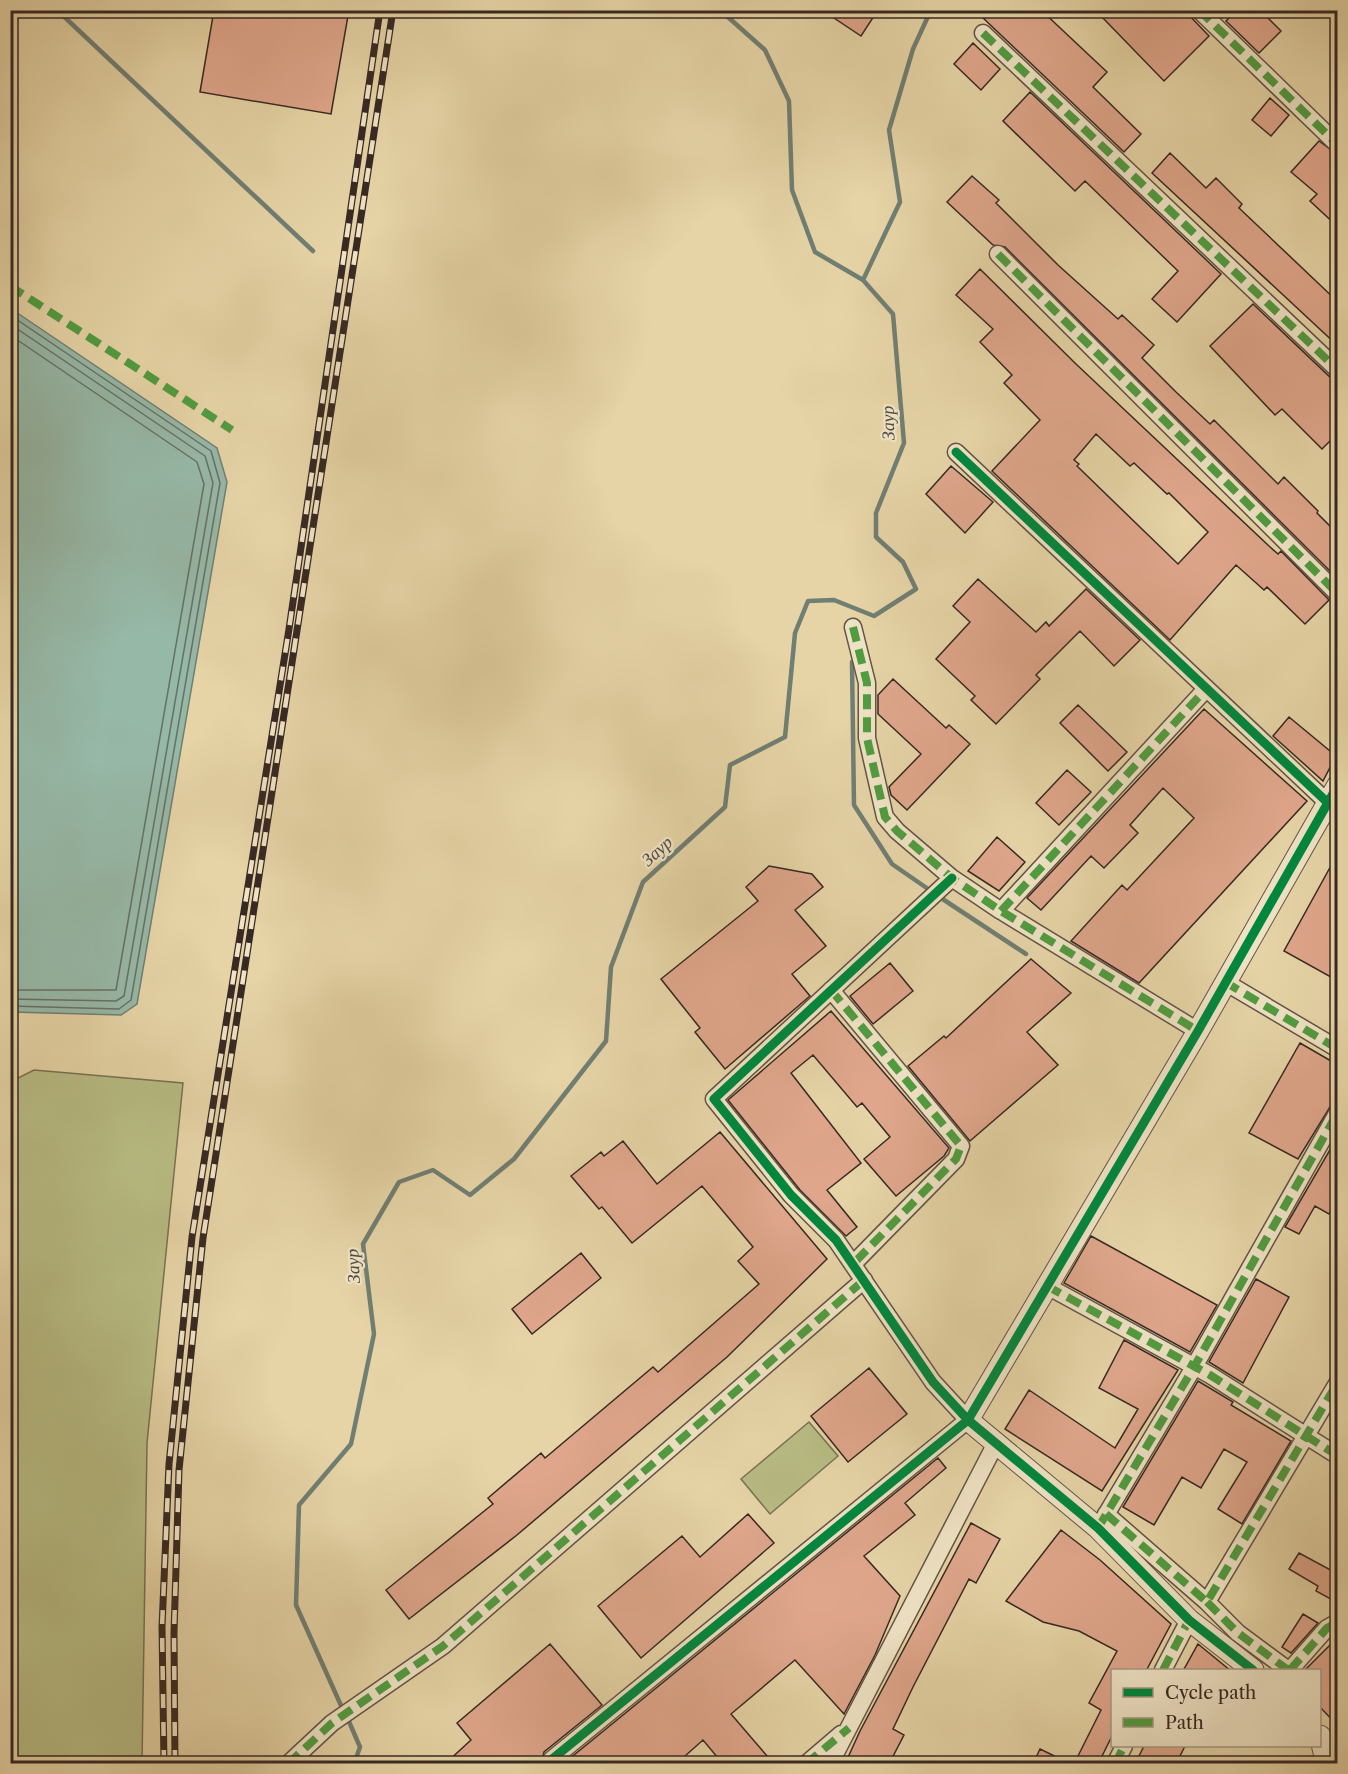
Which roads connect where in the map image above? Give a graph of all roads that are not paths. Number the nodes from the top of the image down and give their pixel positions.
1 (1199, 10) edge
2 (983, 33) dead end
3 (1338, 145) edge
4 (998, 254) dead end
5 (1338, 370) edge
6 (956, 452) dead end
7 (1338, 594) edge
8 (853, 627) dead end
9 (1206, 689) junction
10 (1333, 794) edge
11 (952, 878) junction
12 (1001, 911) junction
13 (1225, 982) junction
14 (831, 990) junction
15 (1198, 1031) junction
16 (1338, 1049) edge
17 (1338, 1112) edge
18 (853, 1264) junction
19 (864, 1280) junction
20 (1047, 1286) junction
21 (1194, 1367) junction
22 (1338, 1382) edge
23 (968, 1420) junction
24 (1305, 1435) junction
25 (996, 1443) junction
26 (1338, 1456) edge
27 (1102, 1521) junction
28 (1207, 1602) junction
29 (1189, 1620) junction
30 (1338, 1622) edge
31 (1164, 1669) edge
32 (1250, 1669) edge
33 (1286, 1669) edge
34 (1291, 1669) edge
35 (849, 1728) junction
36 (1321, 1740) edge
37 (1123, 1747) edge
38 (550, 1760) dead end
39 (288, 1764) edge
40 (806, 1764) edge
41 (830, 1764) edge
42 (1114, 1764) edge
43 (1327, 1764) edge

1 - 3 street
2 - 5 street
4 - 7 street
6 - 9 street
8 - 11 street
9 - 10 street
9 - 12 street
10 - 13 street
11 - 12 street
11 - 14 street
12 - 15 street
13 - 15 street
13 - 16 street
14 - 18 street
14 - 18 street
15 - 20 street
17 - 21 street
18 - 19 street
19 - 23 street
19 - 39 street
20 - 21 street
20 - 23 street
21 - 24 street
21 - 27 street
22 - 24 street
23 - 25 street
23 - 38 street
24 - 26 street
24 - 28 street
25 - 27 street
25 - 35 street
27 - 28 street
27 - 29 street
28 - 33 street
29 - 31 street
29 - 32 street
30 - 34 street
35 - 40 street
35 - 41 street
36 - 43 street
37 - 42 street

